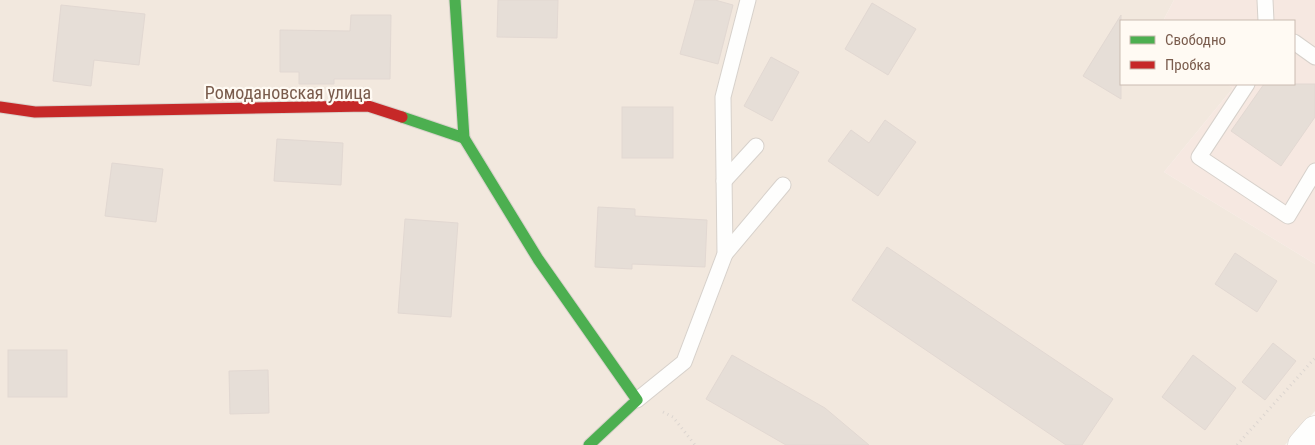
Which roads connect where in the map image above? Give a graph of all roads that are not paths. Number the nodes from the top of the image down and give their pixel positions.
1 (455, 0) edge
2 (748, 0) edge
3 (1265, 0) edge
4 (1266, 20) edge
5 (1295, 43) edge
6 (1315, 57) edge
7 (1246, 85) edge
8 (0, 108) edge
9 (464, 138) junction
10 (756, 146) dead end
11 (1315, 171) edge
12 (724, 181) junction
13 (783, 185) dead end
14 (725, 254) junction
15 (637, 400) junction
16 (1315, 430) edge
17 (589, 445) edge
18 (1302, 445) edge

1 - 9 street
2 - 12 lane
3 - 4 lane
5 - 6 lane
7 - 11 lane
8 - 9 street, Ромодановская улица
9 - 15 street
10 - 12 lane
12 - 14 lane
13 - 14 lane
14 - 15 lane
15 - 17 street
16 - 18 street

